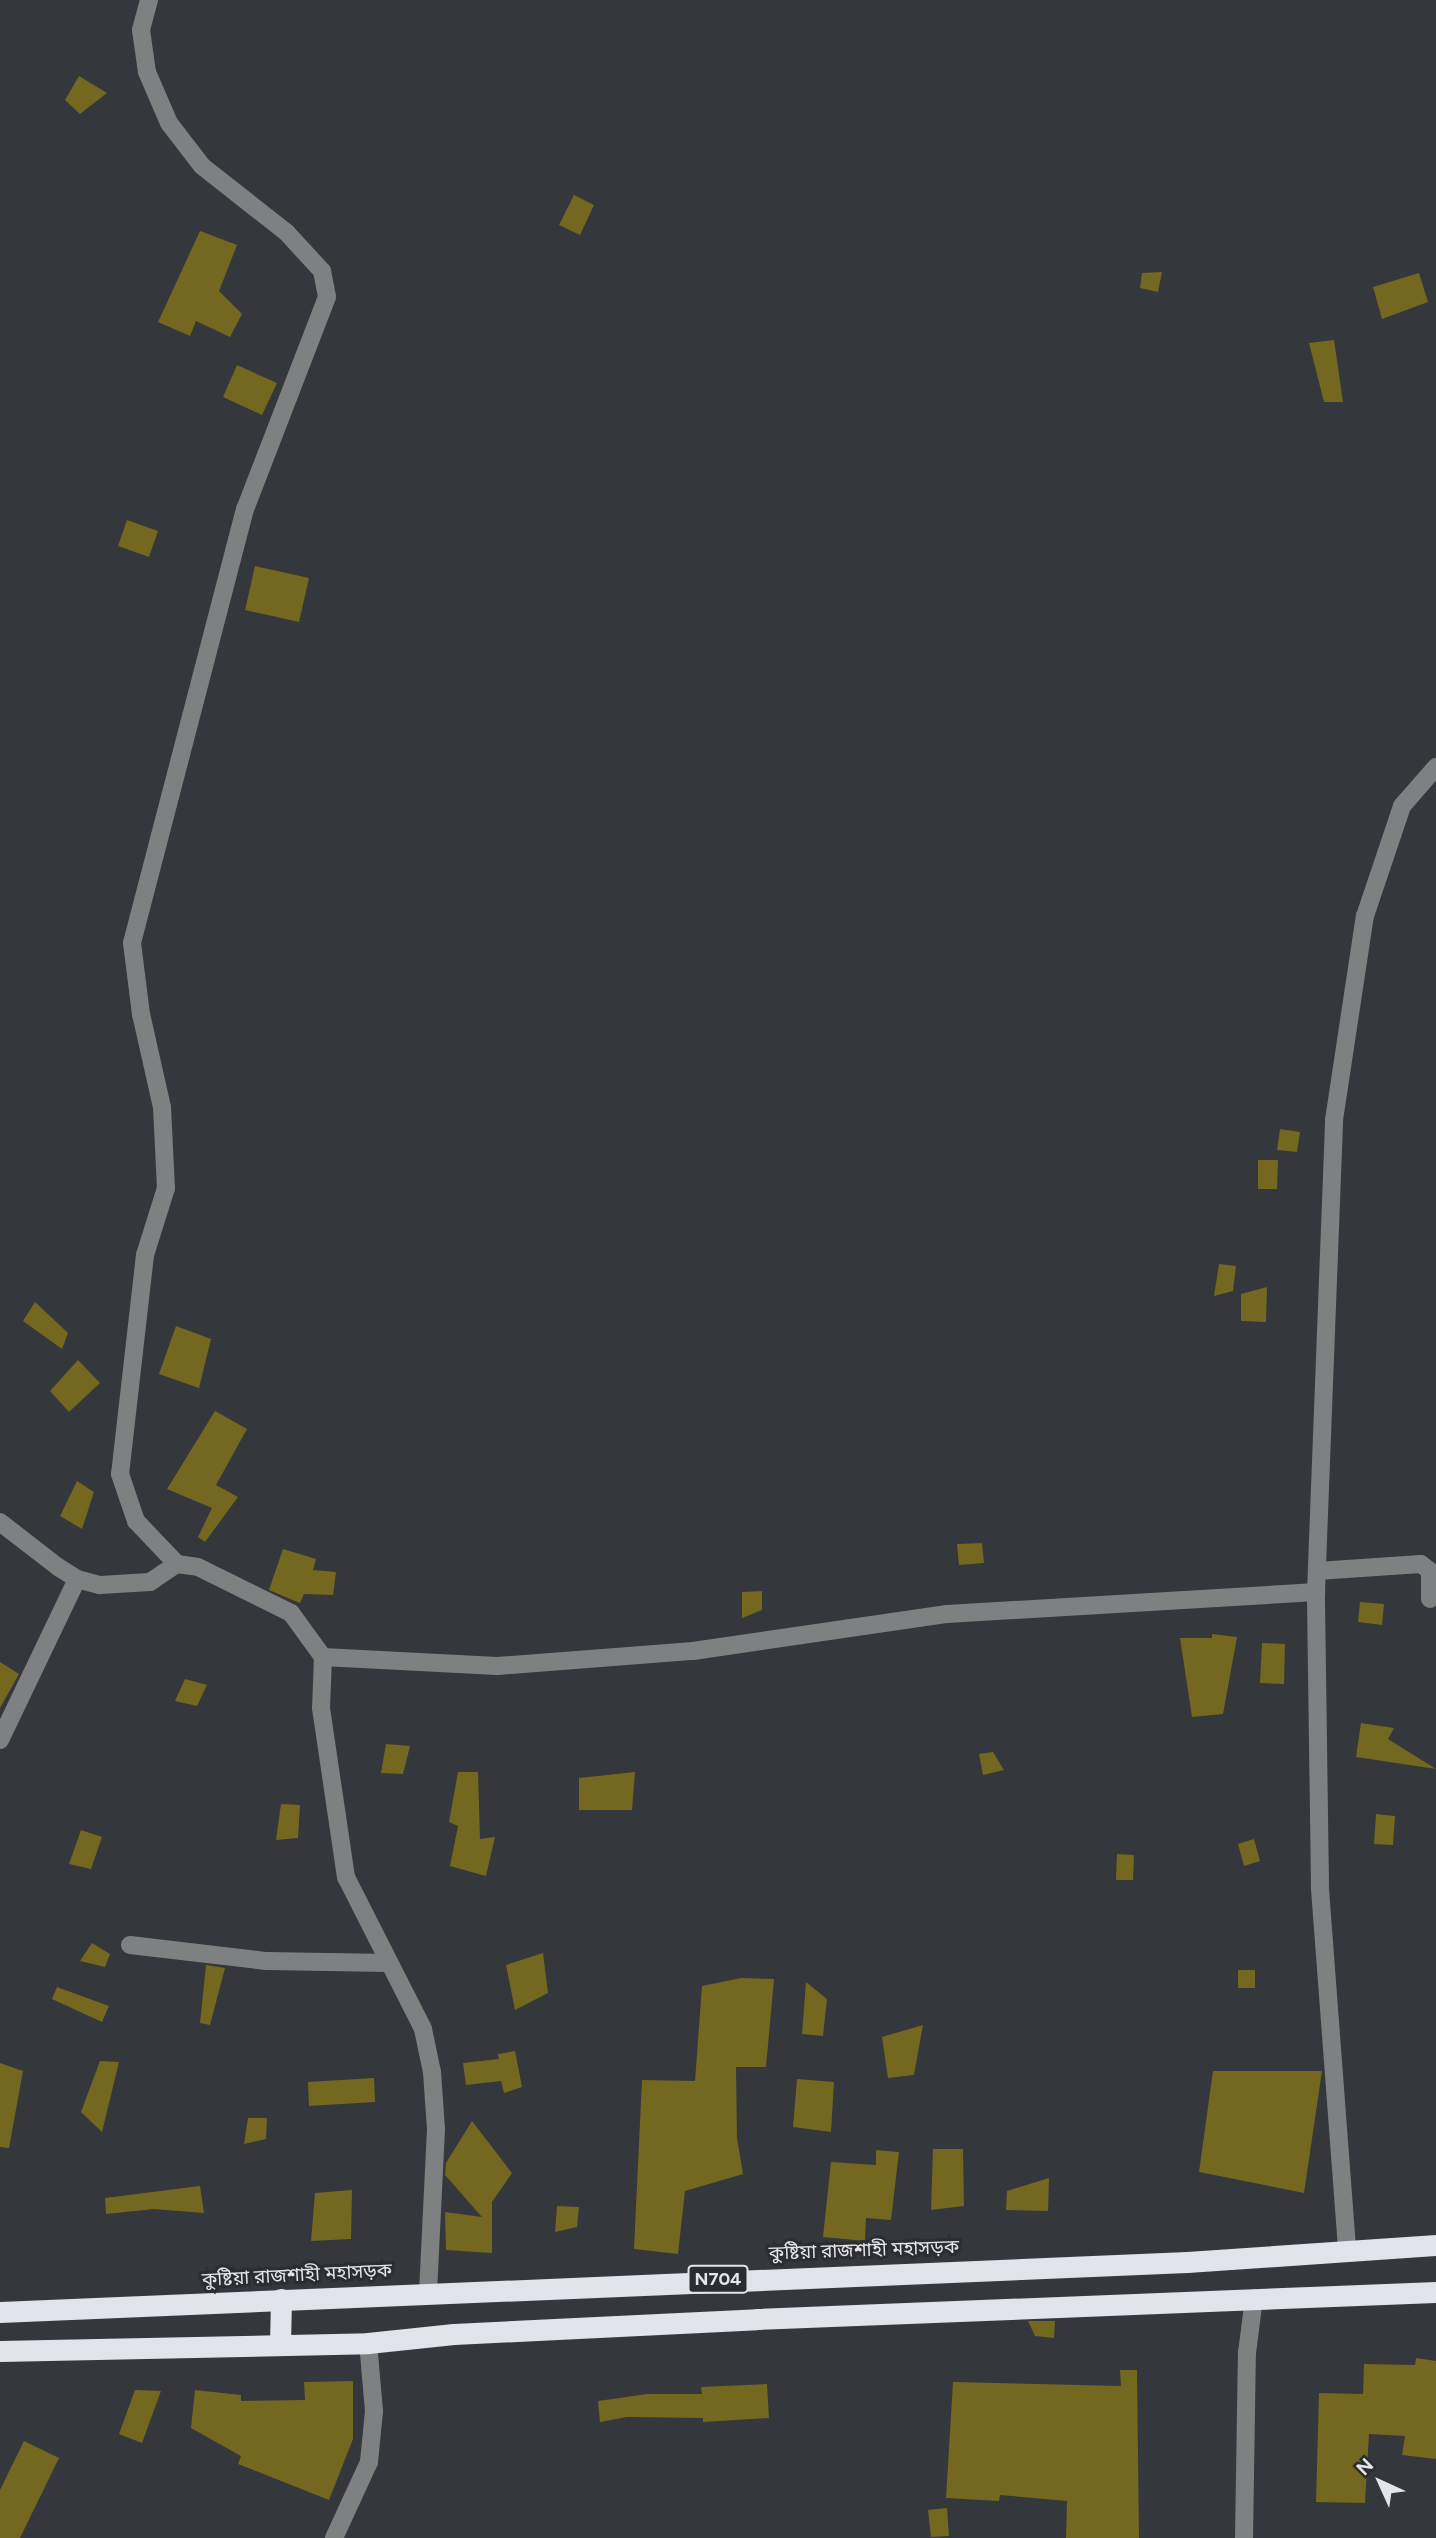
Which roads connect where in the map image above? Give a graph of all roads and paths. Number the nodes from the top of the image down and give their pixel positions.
1 (149, 0) edge
2 (1436, 767) edge
3 (0, 1522) edge
4 (177, 1564) junction
5 (1317, 1571) junction
6 (77, 1579) junction
7 (1316, 1592) junction
8 (1430, 1598) dead end
9 (323, 1657) junction
10 (0, 1740) edge
11 (130, 1945) dead end
12 (387, 1963) junction
13 (1436, 2245) edge
14 (1347, 2248) junction
15 (1187, 2262) junction
16 (428, 2291) junction
17 (1436, 2292) edge
18 (1254, 2298) junction
19 (281, 2299) junction
20 (1191, 2299) junction
21 (0, 2312) edge
22 (368, 2343) junction
23 (280, 2345) junction
24 (0, 2351) edge
25 (334, 2538) edge
26 (1244, 2538) edge

1 - 4 street
2 - 5 street
3 - 6 street
4 - 6 street
4 - 9 street
5 - 7 street
5 - 8 street
6 - 10 street
7 - 9 street
7 - 14 street
9 - 12 street
11 - 12 street
12 - 16 street
13 - 14 highway, কুষ্টিয়া রাজশাহী মহাসড়ক / N704
14 - 15 highway, কুষ্টিয়া রাজশাহী মহাসড়ক / N704
15 - 16 highway, কুষ্টিয়া রাজশাহী মহাসড়ক / N704
15 - 20 highway
16 - 19 highway, কুষ্টিয়া রাজশাহী মহাসড়ক / N704
17 - 18 highway, N704
18 - 20 highway, N704
18 - 26 street
19 - 21 highway, কুষ্টিয়া রাজশাহী মহাসড়ক / N704
19 - 23 highway
20 - 22 highway, N704
22 - 23 highway, N704
22 - 25 street
23 - 24 highway, N704

